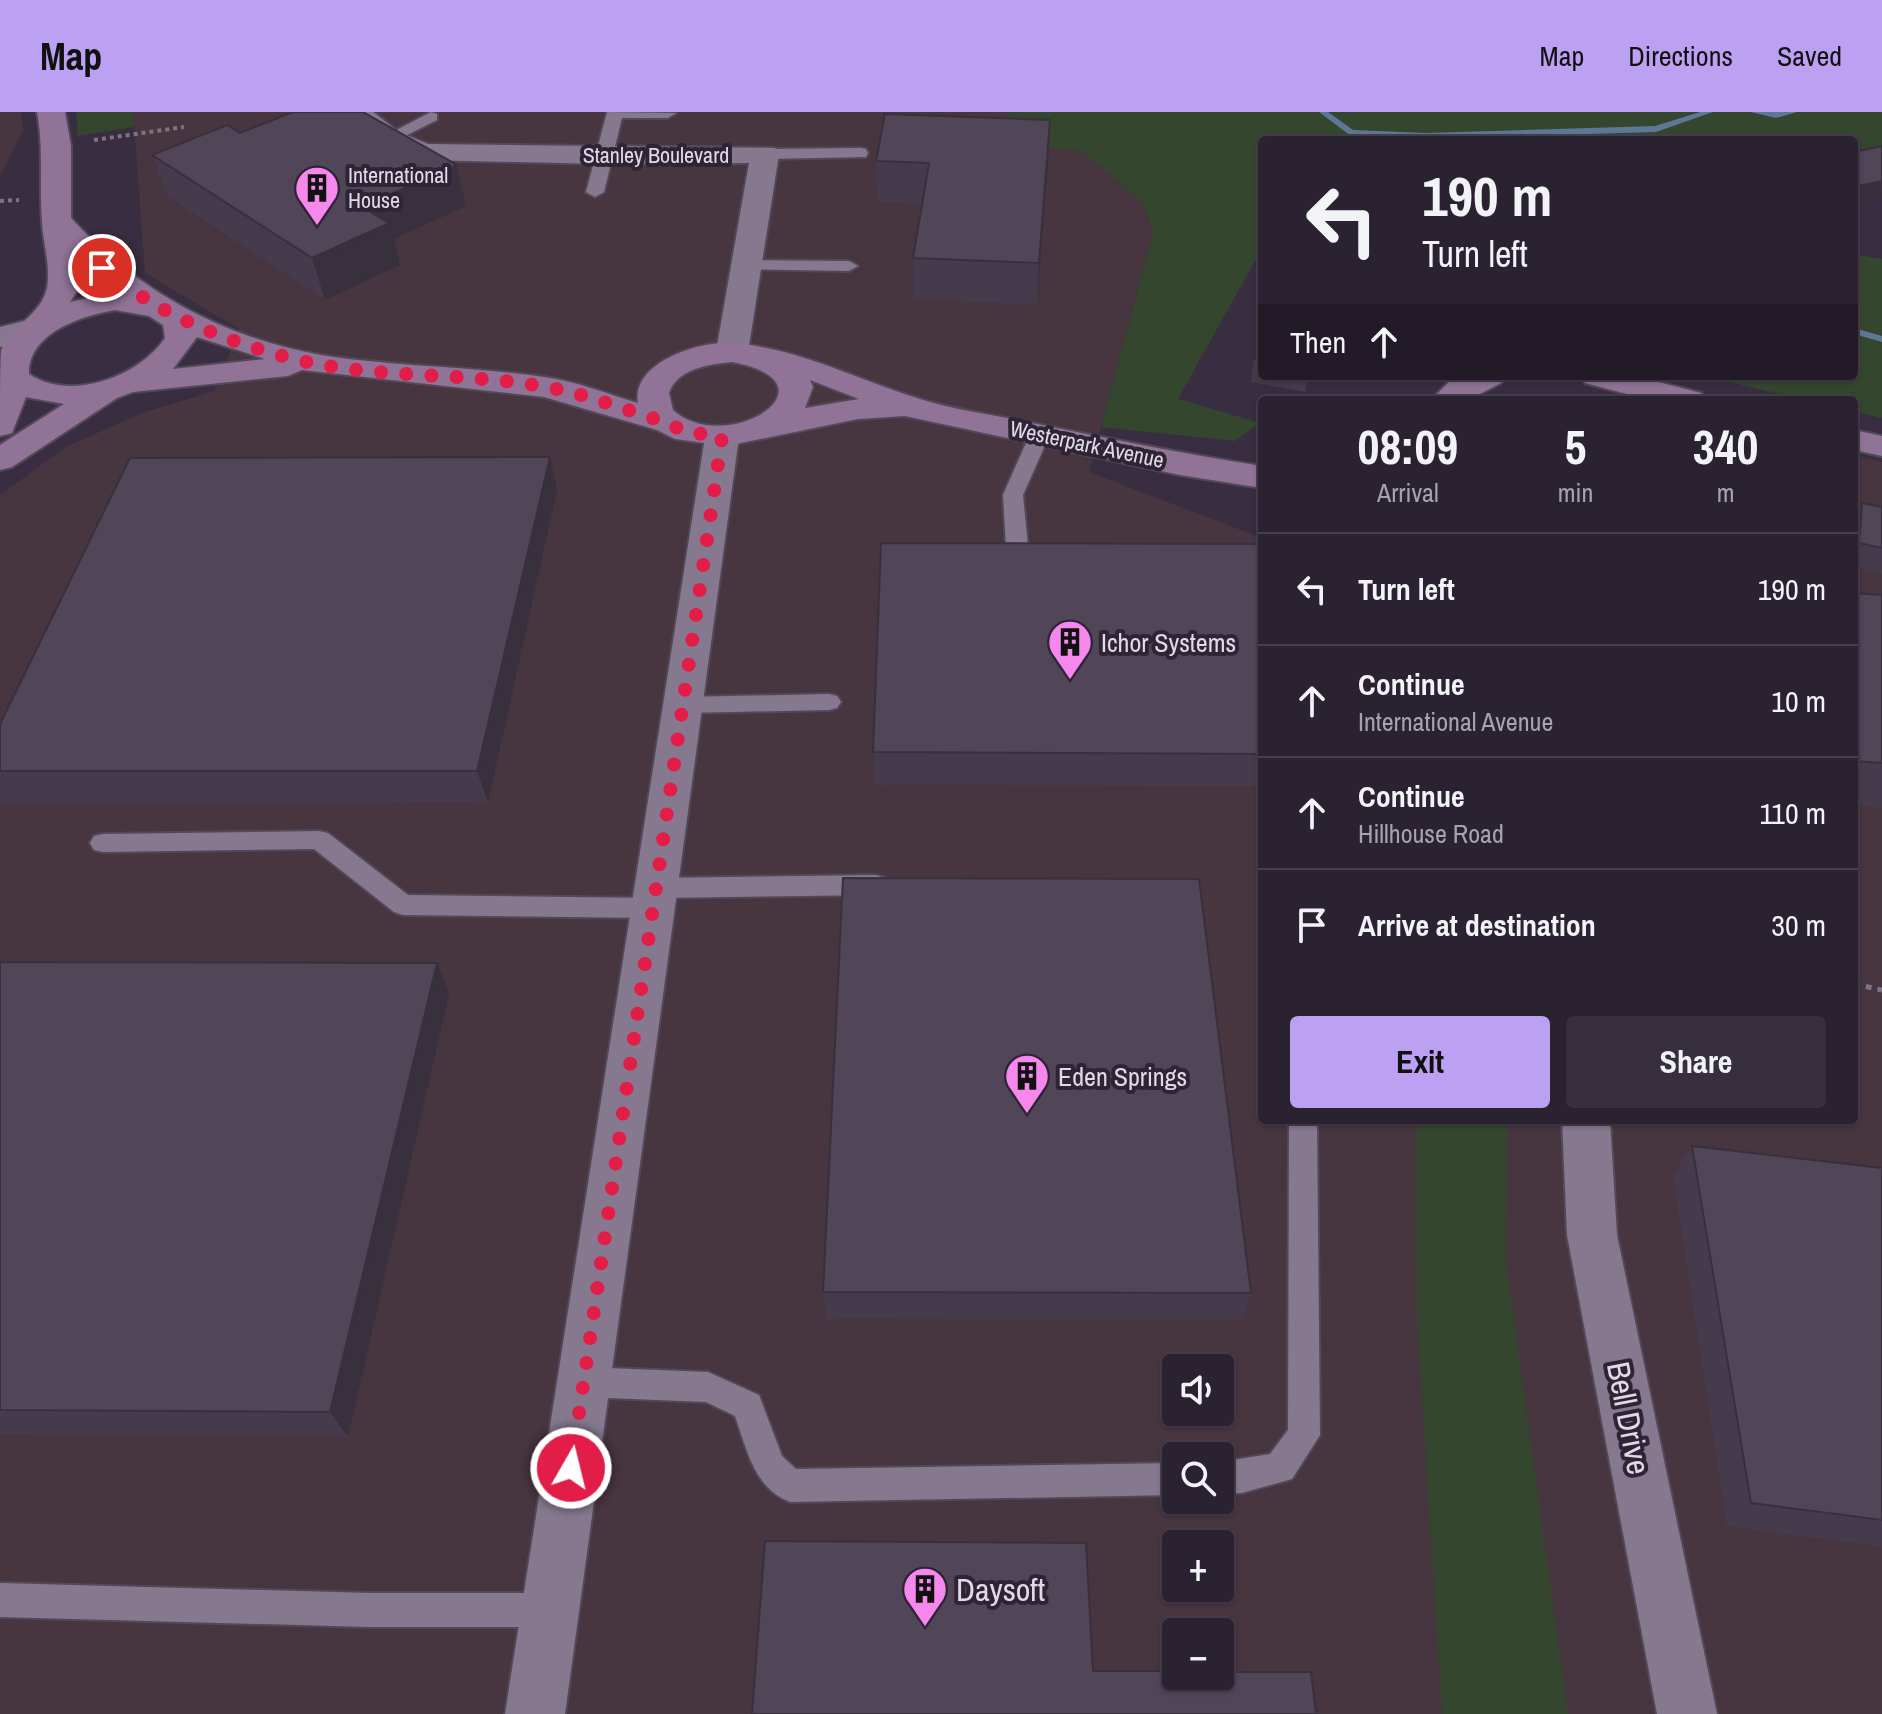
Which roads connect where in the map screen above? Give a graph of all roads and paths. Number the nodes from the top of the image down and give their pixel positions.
1 (51, 112) edge
2 (359, 112) edge
3 (615, 112) edge
4 (668, 113) edge
5 (431, 117) dead end
6 (184, 127) dead end
7 (389, 138) junction
8 (57, 146) junction
9 (860, 153) dead end
10 (765, 154) junction
11 (604, 156) junction
12 (595, 192) dead end
13 (56, 220) junction
14 (747, 265) junction
15 (849, 266) dead end
16 (166, 311) junction
17 (24, 329) edge
18 (747, 354) junction
19 (318, 364) junction
20 (677, 365) junction
21 (7, 378) edge
22 (1480, 380) edge
23 (1612, 380) edge
24 (118, 387) junction
25 (547, 387) junction
26 (1453, 396) edge
27 (1674, 396) edge
28 (913, 408) junction
29 (668, 423) junction
30 (773, 424) junction
31 (0, 426) edge
32 (1040, 434) junction
33 (722, 437) junction
34 (1858, 441) edge
35 (1882, 446) edge
36 (0, 460) edge
37 (1258, 476) edge
38 (1017, 547) edge
39 (829, 702) dead end
40 (683, 705) junction
41 (103, 843) dead end
42 (899, 885) edge
43 (654, 898) junction
44 (1858, 985) edge
45 (1882, 990) edge
46 (1303, 1124) edge
47 (1586, 1124) edge
48 (583, 1382) junction
49 (1234, 1477) edge
50 (1162, 1479) edge
51 (0, 1600) edge
52 (551, 1610) junction
53 (535, 1714) edge
54 (1687, 1714) edge

1 - 8 street
2 - 7 street, Stanley Boulevard
3 - 4 lane
3 - 11 lane
5 - 7 lane
6 - 8 path
7 - 11 street, Stanley Boulevard
8 - 13 street
9 - 10 lane
10 - 11 street, Stanley Boulevard
10 - 14 street, Stanley Boulevard
11 - 12 lane
13 - 16 street
13 - 17 street
14 - 15 lane
14 - 18 street, Stanley Boulevard
16 - 17 street
16 - 19 street
16 - 24 street
17 - 21 street
18 - 20 street
18 - 28 street, Westerpark Avenue
18 - 30 street
19 - 24 street
19 - 25 street
20 - 25 street
20 - 29 street
21 - 24 street
21 - 31 street
22 - 26 street
23 - 27 street
24 - 36 street
25 - 29 street
28 - 30 street, Westerpark Avenue
28 - 32 street, Westerpark Avenue
29 - 33 street
30 - 33 street
32 - 37 street, Westerpark Avenue
32 - 38 lane
33 - 40 street
34 - 35 street
39 - 40 lane
40 - 43 street
41 - 43 lane
42 - 43 lane
43 - 48 street
44 - 45 path
46 - 49 lane
47 - 54 street, Bell Drive
48 - 50 lane
48 - 52 street
51 - 52 lane
52 - 53 street

